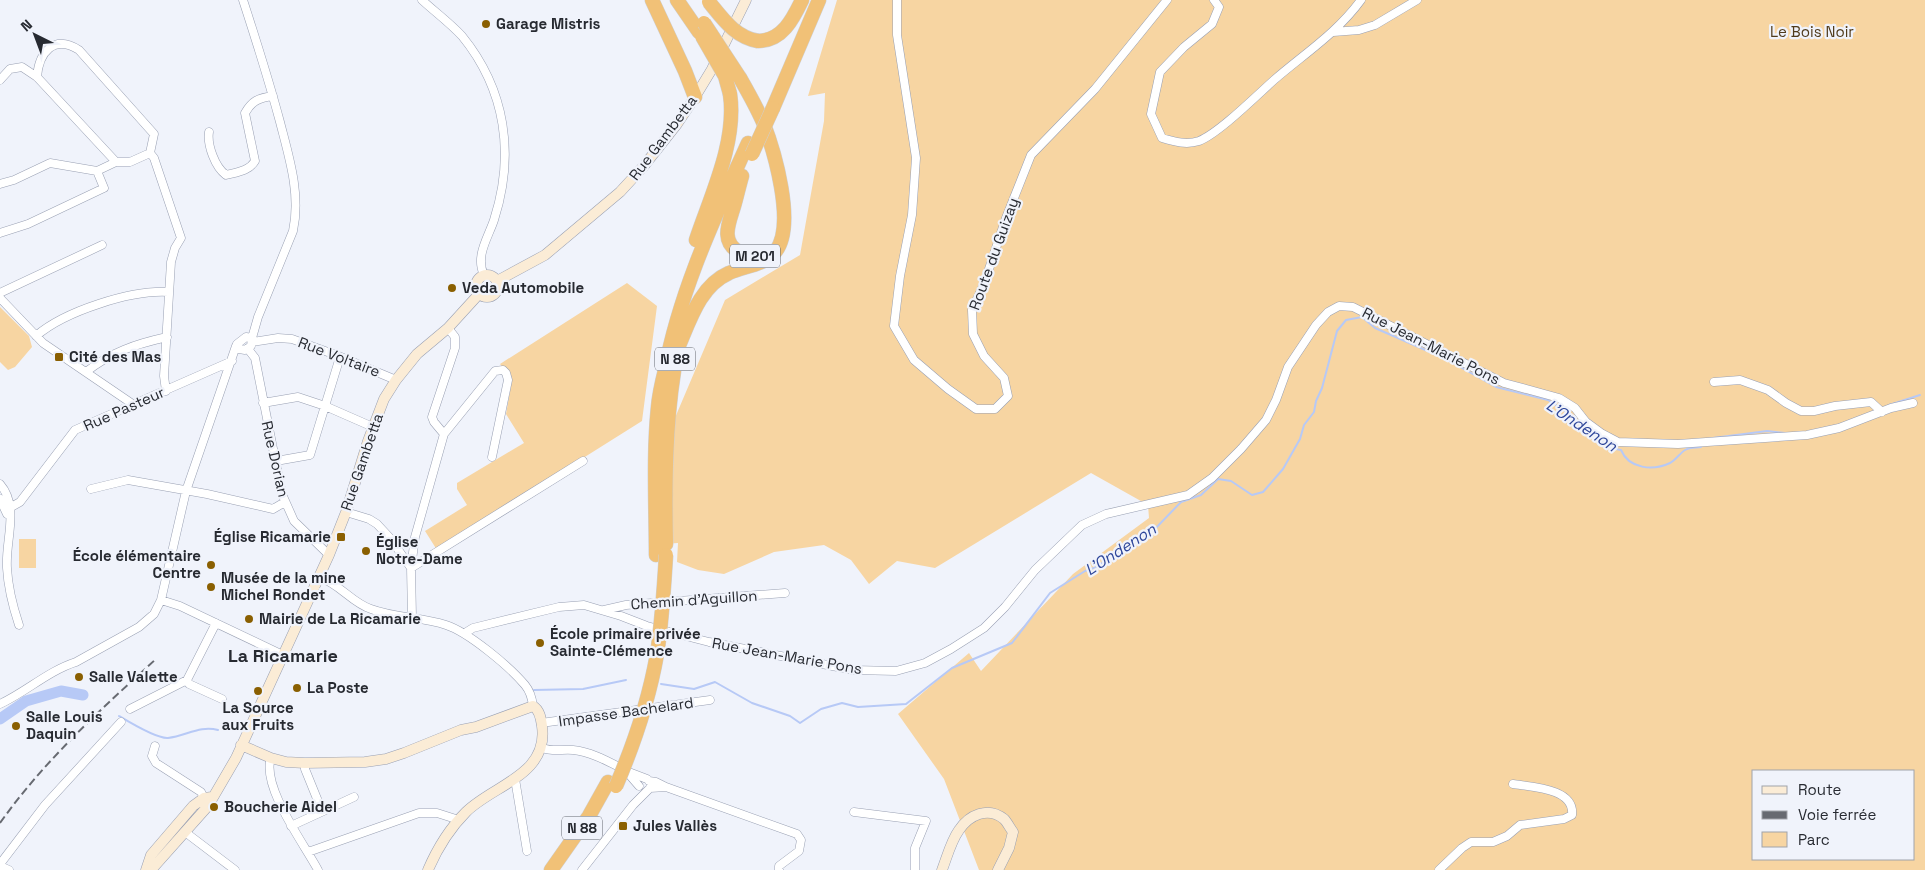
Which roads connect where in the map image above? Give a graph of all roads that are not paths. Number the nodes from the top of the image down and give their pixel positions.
1 (243, 0) edge
2 (422, 0) edge
3 (652, 0) edge
4 (677, 0) edge
5 (688, 0) edge
6 (746, 0) edge
7 (802, 0) edge
8 (813, 0) edge
9 (819, 0) edge
10 (897, 0) edge
11 (1166, 0) edge
12 (1214, 0) edge
13 (1361, 0) edge
14 (1417, 0) edge
15 (708, 1) edge
16 (702, 31) junction
17 (1334, 32) junction
18 (37, 77) junction
19 (0, 80) edge
20 (735, 85) junction
21 (273, 96) junction
22 (695, 97) junction
23 (771, 103) junction
24 (209, 132) dead end
25 (750, 149) junction
26 (150, 153) junction
27 (116, 162) junction
28 (97, 171) junction
29 (742, 176) junction
30 (0, 184) edge
31 (0, 233) edge
32 (102, 245) dead end
33 (484, 274) junction
34 (497, 281) junction
35 (168, 292) junction
36 (0, 293) edge
37 (479, 294) junction
38 (0, 298) edge
39 (682, 299) junction
40 (448, 328) junction
41 (36, 336) junction
42 (167, 338) junction
43 (246, 344) junction
44 (677, 350) junction
45 (340, 357) junction
46 (232, 361) junction
47 (86, 372) junction
48 (198, 376) junction
49 (225, 377) junction
50 (396, 380) junction
51 (1714, 382) dead end
52 (166, 391) junction
53 (263, 403) junction
54 (1913, 403) dead end
55 (134, 405) junction
56 (325, 406) junction
57 (1882, 412) junction
58 (373, 427) junction
59 (444, 434) junction
60 (492, 457) dead end
61 (276, 460) junction
62 (583, 461) dead end
63 (0, 484) edge
64 (91, 489) dead end
65 (186, 491) junction
66 (0, 499) edge
67 (285, 502) junction
68 (8, 509) junction
69 (346, 512) junction
70 (329, 555) junction
71 (661, 555) junction
72 (411, 568) junction
73 (319, 577) junction
74 (785, 593) dead end
75 (161, 600) junction
76 (604, 610) junction
77 (412, 617) junction
78 (216, 623) junction
79 (20, 625) dead end
80 (465, 633) junction
81 (283, 655) junction
82 (187, 680) junction
83 (222, 700) dead end
84 (710, 700) dead end
85 (0, 704) edge
86 (533, 706) junction
87 (130, 709) dead end
88 (121, 722) dead end
89 (541, 723) junction
90 (241, 745) junction
91 (155, 746) dead end
92 (542, 748) junction
93 (271, 758) junction
94 (304, 763) junction
95 (515, 779) junction
96 (612, 784) junction
97 (1513, 784) dead end
98 (646, 785) junction
99 (208, 797) junction
100 (354, 797) dead end
101 (322, 811) junction
102 (854, 812) dead end
103 (459, 820) junction
104 (291, 826) junction
105 (185, 832) junction
106 (527, 851) dead end
107 (308, 852) junction
108 (0, 865) edge
109 (9, 870) edge
110 (146, 870) edge
111 (151, 870) edge
112 (235, 870) edge
113 (318, 870) edge
114 (428, 870) edge
115 (551, 870) edge
116 (560, 870) edge
117 (582, 870) edge
118 (779, 870) edge
119 (915, 870) edge
120 (942, 870) edge
121 (998, 870) edge
122 (1439, 870) edge

1 - 21 street
2 - 33 street
3 - 22 highway
4 - 16 highway
5 - 16 highway
6 - 22 main road, Rue Gambetta
7 - 15 highway, bridge
8 - 23 highway, N 88
9 - 23 highway, N 88
10 - 11 street, Route du Guizay
12 - 17 street
13 - 17 street
14 - 17 street
16 - 20 highway, bridge
18 - 19 street
18 - 26 street
18 - 27 street
20 - 29 highway, M 201
20 - 39 highway
20 - 44 highway
21 - 24 street
21 - 43 street
22 - 34 main road, Rue Gambetta
23 - 25 highway, N 88, bridge
25 - 29 highway, N 88
25 - 39 highway, N 88
26 - 27 street
26 - 35 street
27 - 28 street
28 - 30 street
28 - 31 street
29 - 44 highway, N 88
32 - 36 street
33 - 34 main road
33 - 37 main road
34 - 37 main road
35 - 41 street
35 - 42 street
37 - 40 main road, Rue Gambetta
38 - 41 street
39 - 71 highway, N 88
40 - 50 main road, Rue Gambetta
40 - 59 street
41 - 47 street
42 - 47 street
42 - 52 street
43 - 45 street, Rue Voltaire
43 - 46 street
43 - 53 street, Rue Dorian
44 - 71 highway, N 88
45 - 50 street, Rue Voltaire
45 - 56 street
46 - 48 street, Rue Pasteur
46 - 49 street
47 - 55 street
48 - 49 street, Rue Pasteur
48 - 52 street, Rue Pasteur
49 - 65 street
50 - 58 main road, Rue Gambetta
51 - 57 street
52 - 55 street, Rue Pasteur
53 - 56 street
53 - 61 street, Rue Dorian
54 - 57 street, Rue Jean-Marie Pons
55 - 68 street, Rue Pasteur
56 - 58 street
56 - 61 street
57 - 76 street, Rue Jean-Marie Pons
58 - 69 main road, Rue Gambetta
59 - 60 street
59 - 72 street
61 - 67 street, Rue Dorian
62 - 72 street
63 - 68 street
64 - 65 street
65 - 67 street
65 - 75 street
66 - 68 street
67 - 70 street, Rue Dorian
68 - 79 street
69 - 70 main road, Rue Gambetta
69 - 72 street
70 - 73 main road, Rue Gambetta
71 - 96 highway, N 88
72 - 77 street
73 - 77 street
73 - 81 main road, Rue Gambetta
74 - 76 street, Chemin d'Aguillon
75 - 78 street
75 - 85 street
76 - 80 street, Rue Jean-Marie Pons
77 - 80 street
78 - 81 street
78 - 82 street
80 - 86 street
81 - 90 main road, Rue Gambetta
82 - 83 street
82 - 87 street
84 - 89 street, Impasse Bachelard
86 - 89 main road
86 - 94 main road
88 - 108 street
89 - 92 main road
90 - 93 main road
90 - 99 main road, Rue Gambetta
91 - 99 street
92 - 95 main road
92 - 98 street
93 - 94 main road
93 - 104 street
94 - 101 street
95 - 103 main road
95 - 106 street
96 - 115 highway, N 88
96 - 116 highway, N 88
97 - 122 street
98 - 117 street
98 - 118 street
99 - 105 main road
99 - 110 main road
100 - 101 street
101 - 104 street
102 - 119 street
103 - 107 street
103 - 114 main road
104 - 107 street
105 - 111 main road
105 - 112 street
107 - 113 street
108 - 109 street
120 - 121 main road

